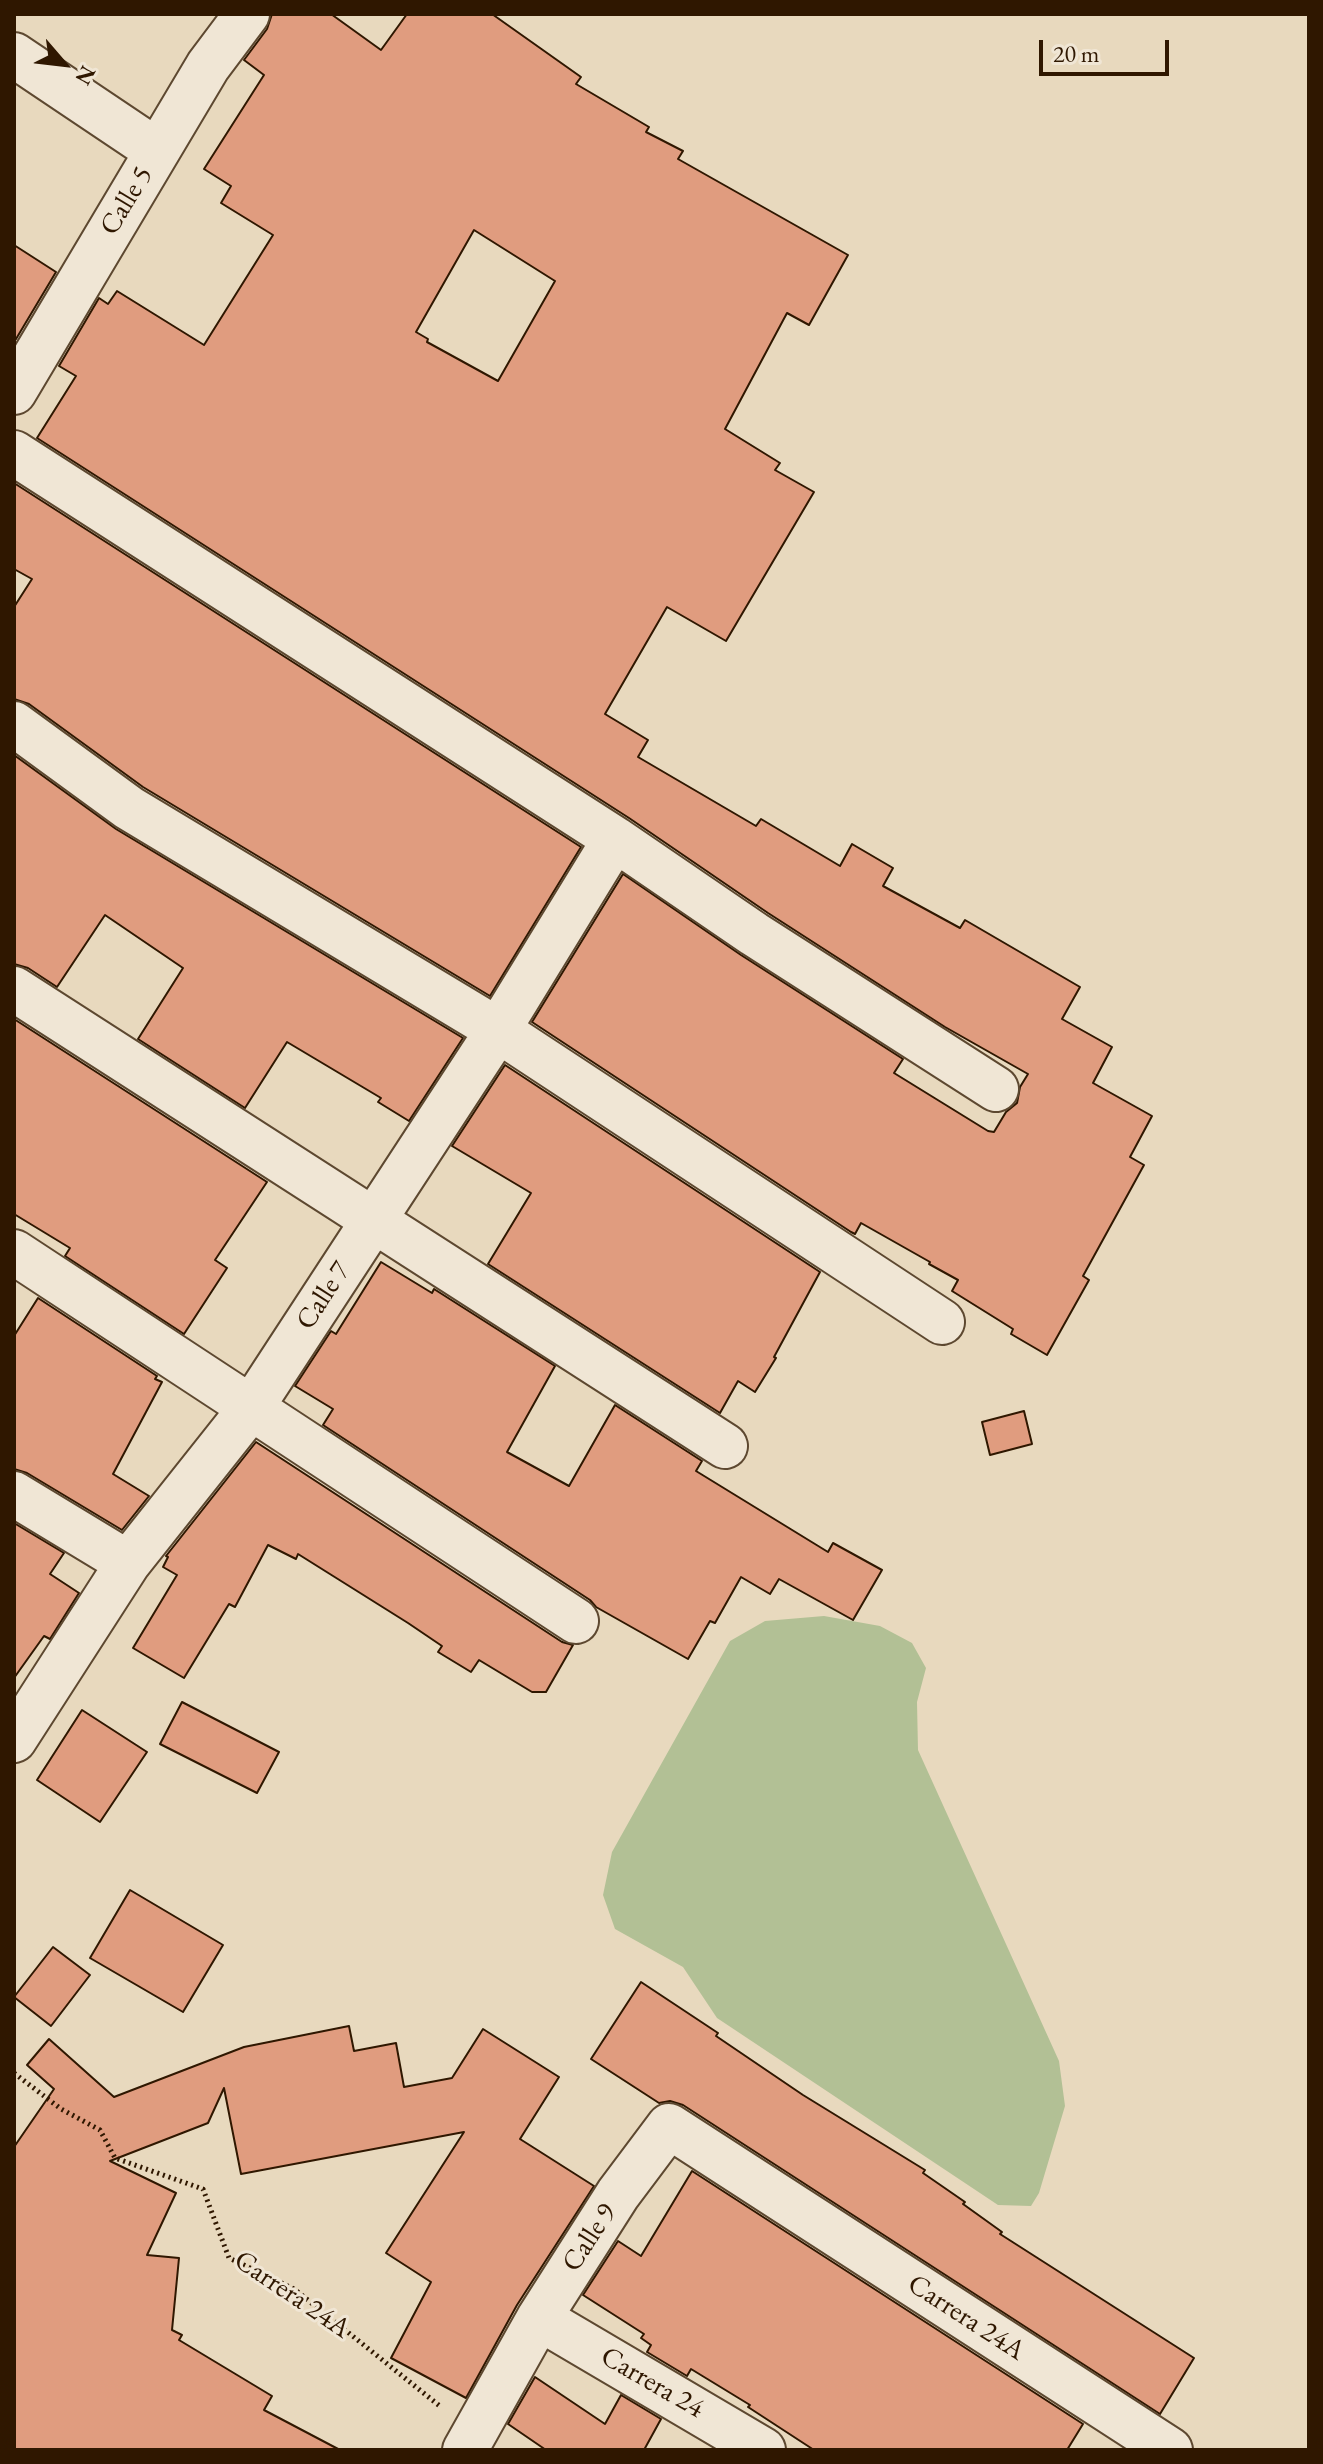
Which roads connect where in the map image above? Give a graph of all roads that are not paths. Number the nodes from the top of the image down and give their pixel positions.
1 (247, 14) edge
2 (14, 55) edge
3 (157, 151) junction
4 (14, 392) edge
5 (14, 453) edge
6 (14, 724) edge
7 (615, 839) junction
8 (14, 989) edge
9 (498, 1030) junction
10 (996, 1089) dead end
11 (373, 1221) junction
12 (14, 1252) edge
13 (942, 1322) dead end
14 (251, 1408) junction
15 (725, 1446) dead end
16 (14, 1494) edge
17 (128, 1563) junction
18 (576, 1621) dead end
19 (14, 1740) edge
20 (762, 2186) joint
21 (539, 2318) junction
22 (714, 2437) edge
23 (470, 2442) edge
24 (763, 2450) edge
25 (1170, 2450) edge

1 - 3 street, Calle 5
2 - 3 street
3 - 4 street, Calle 5
5 - 7 street
6 - 9 street
7 - 9 street, Calle 7
7 - 10 street
8 - 11 street
9 - 11 street, Calle 7
9 - 13 street
11 - 14 street, Calle 7
11 - 15 street
12 - 14 street
14 - 17 street, Calle 7
14 - 18 street
16 - 17 street
17 - 19 street, Calle 7
20 - 21 street, Calle 9
20 - 25 street, Carrera 24A
21 - 22 street, Carrera 24
21 - 23 street, Calle 9
22 - 24 street, Carrera 24

